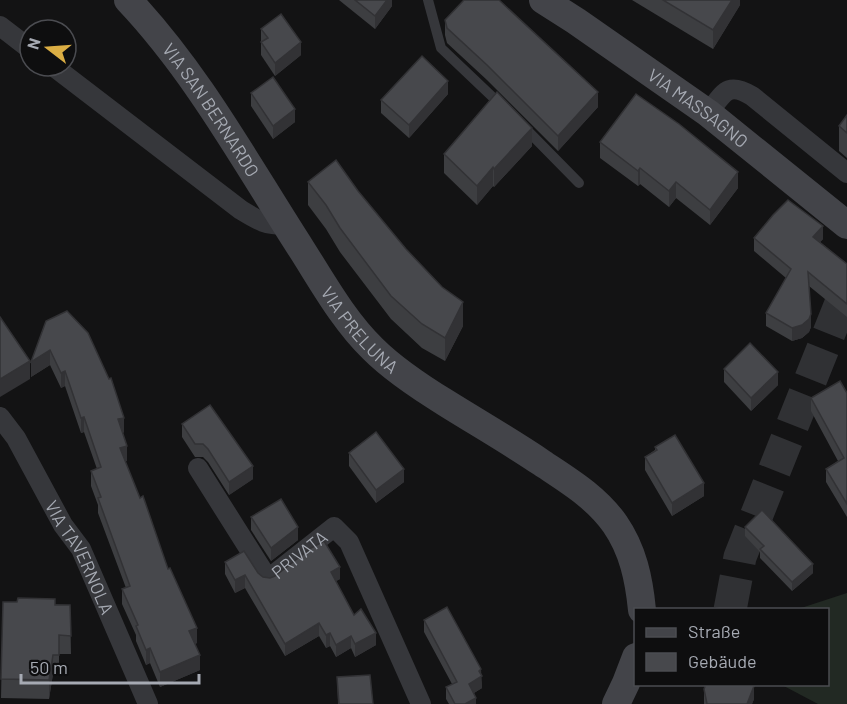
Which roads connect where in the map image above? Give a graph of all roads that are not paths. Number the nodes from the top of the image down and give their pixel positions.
1 (128, 0) edge
2 (428, 0) edge
3 (543, 0) edge
4 (0, 26) edge
5 (18, 40) edge
6 (69, 78) edge
7 (708, 113) junction
8 (847, 173) edge
9 (579, 183) dead end
10 (286, 225) junction
11 (847, 225) edge
12 (0, 417) edge
13 (198, 468) dead end
14 (642, 608) edge
15 (634, 662) edge
16 (148, 704) edge
17 (422, 704) edge
18 (616, 704) edge

1 - 10 street, VIA SAN BERNARDO
2 - 9 lane
3 - 7 street, VIA MASSAGNO
4 - 5 street
6 - 10 street
7 - 8 street
7 - 11 street, VIA MASSAGNO
10 - 14 street, VIA PRELUNA
12 - 16 street, VIA TAVERNOLA
13 - 17 street, PRIVATA
15 - 18 street

